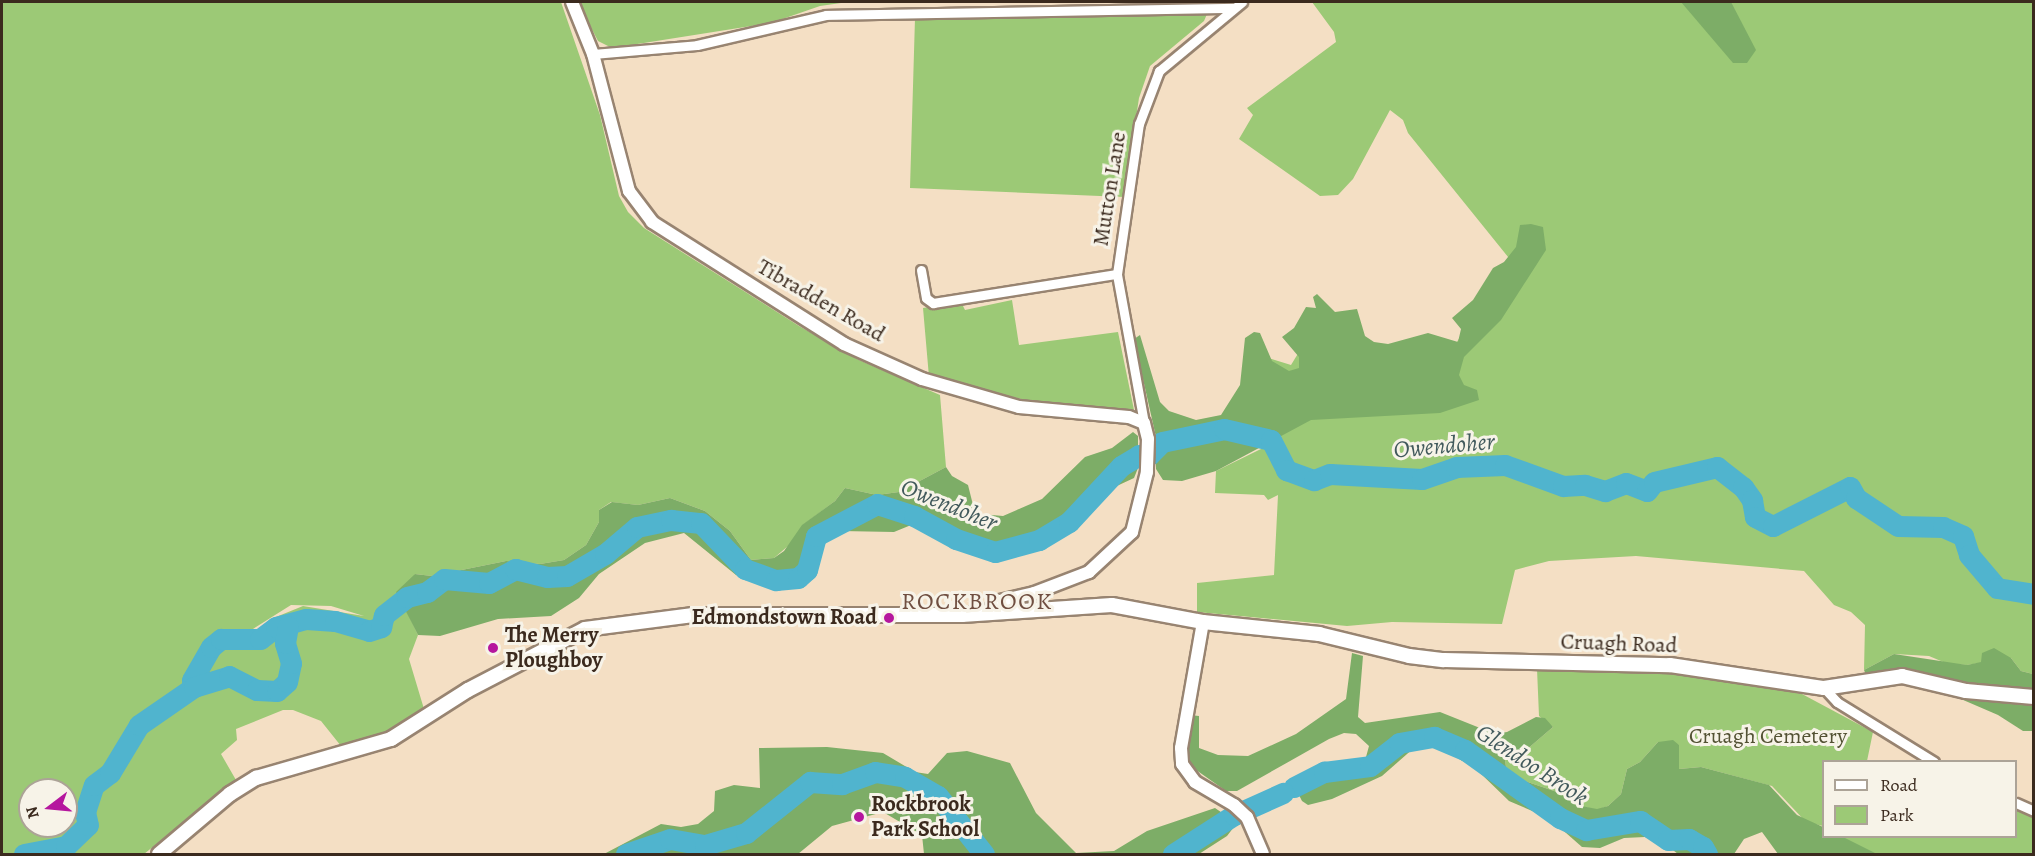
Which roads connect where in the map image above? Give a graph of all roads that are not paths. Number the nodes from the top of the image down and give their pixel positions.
1 (572, 2) edge
2 (1242, 2) edge
3 (1233, 8) junction
4 (593, 54) junction
5 (921, 270) dead end
6 (1118, 274) junction
7 (1144, 423) junction
8 (988, 613) junction
9 (1203, 622) junction
10 (1824, 688) junction
11 (2034, 697) edge
12 (1931, 760) edge
13 (2017, 803) edge
14 (2034, 810) edge
15 (159, 855) edge
16 (1263, 855) edge

1 - 4 street, Tibradden Road
2 - 3 street, Mutton Lane
3 - 4 street
3 - 6 street, Mutton Lane
4 - 7 street, Tibradden Road
5 - 6 street
6 - 7 street, Mutton Lane
7 - 8 street
8 - 9 main road
8 - 15 main road
9 - 10 main road, Cruagh Road
9 - 16 street
10 - 11 main road, Cruagh Road
10 - 12 street
13 - 14 street

